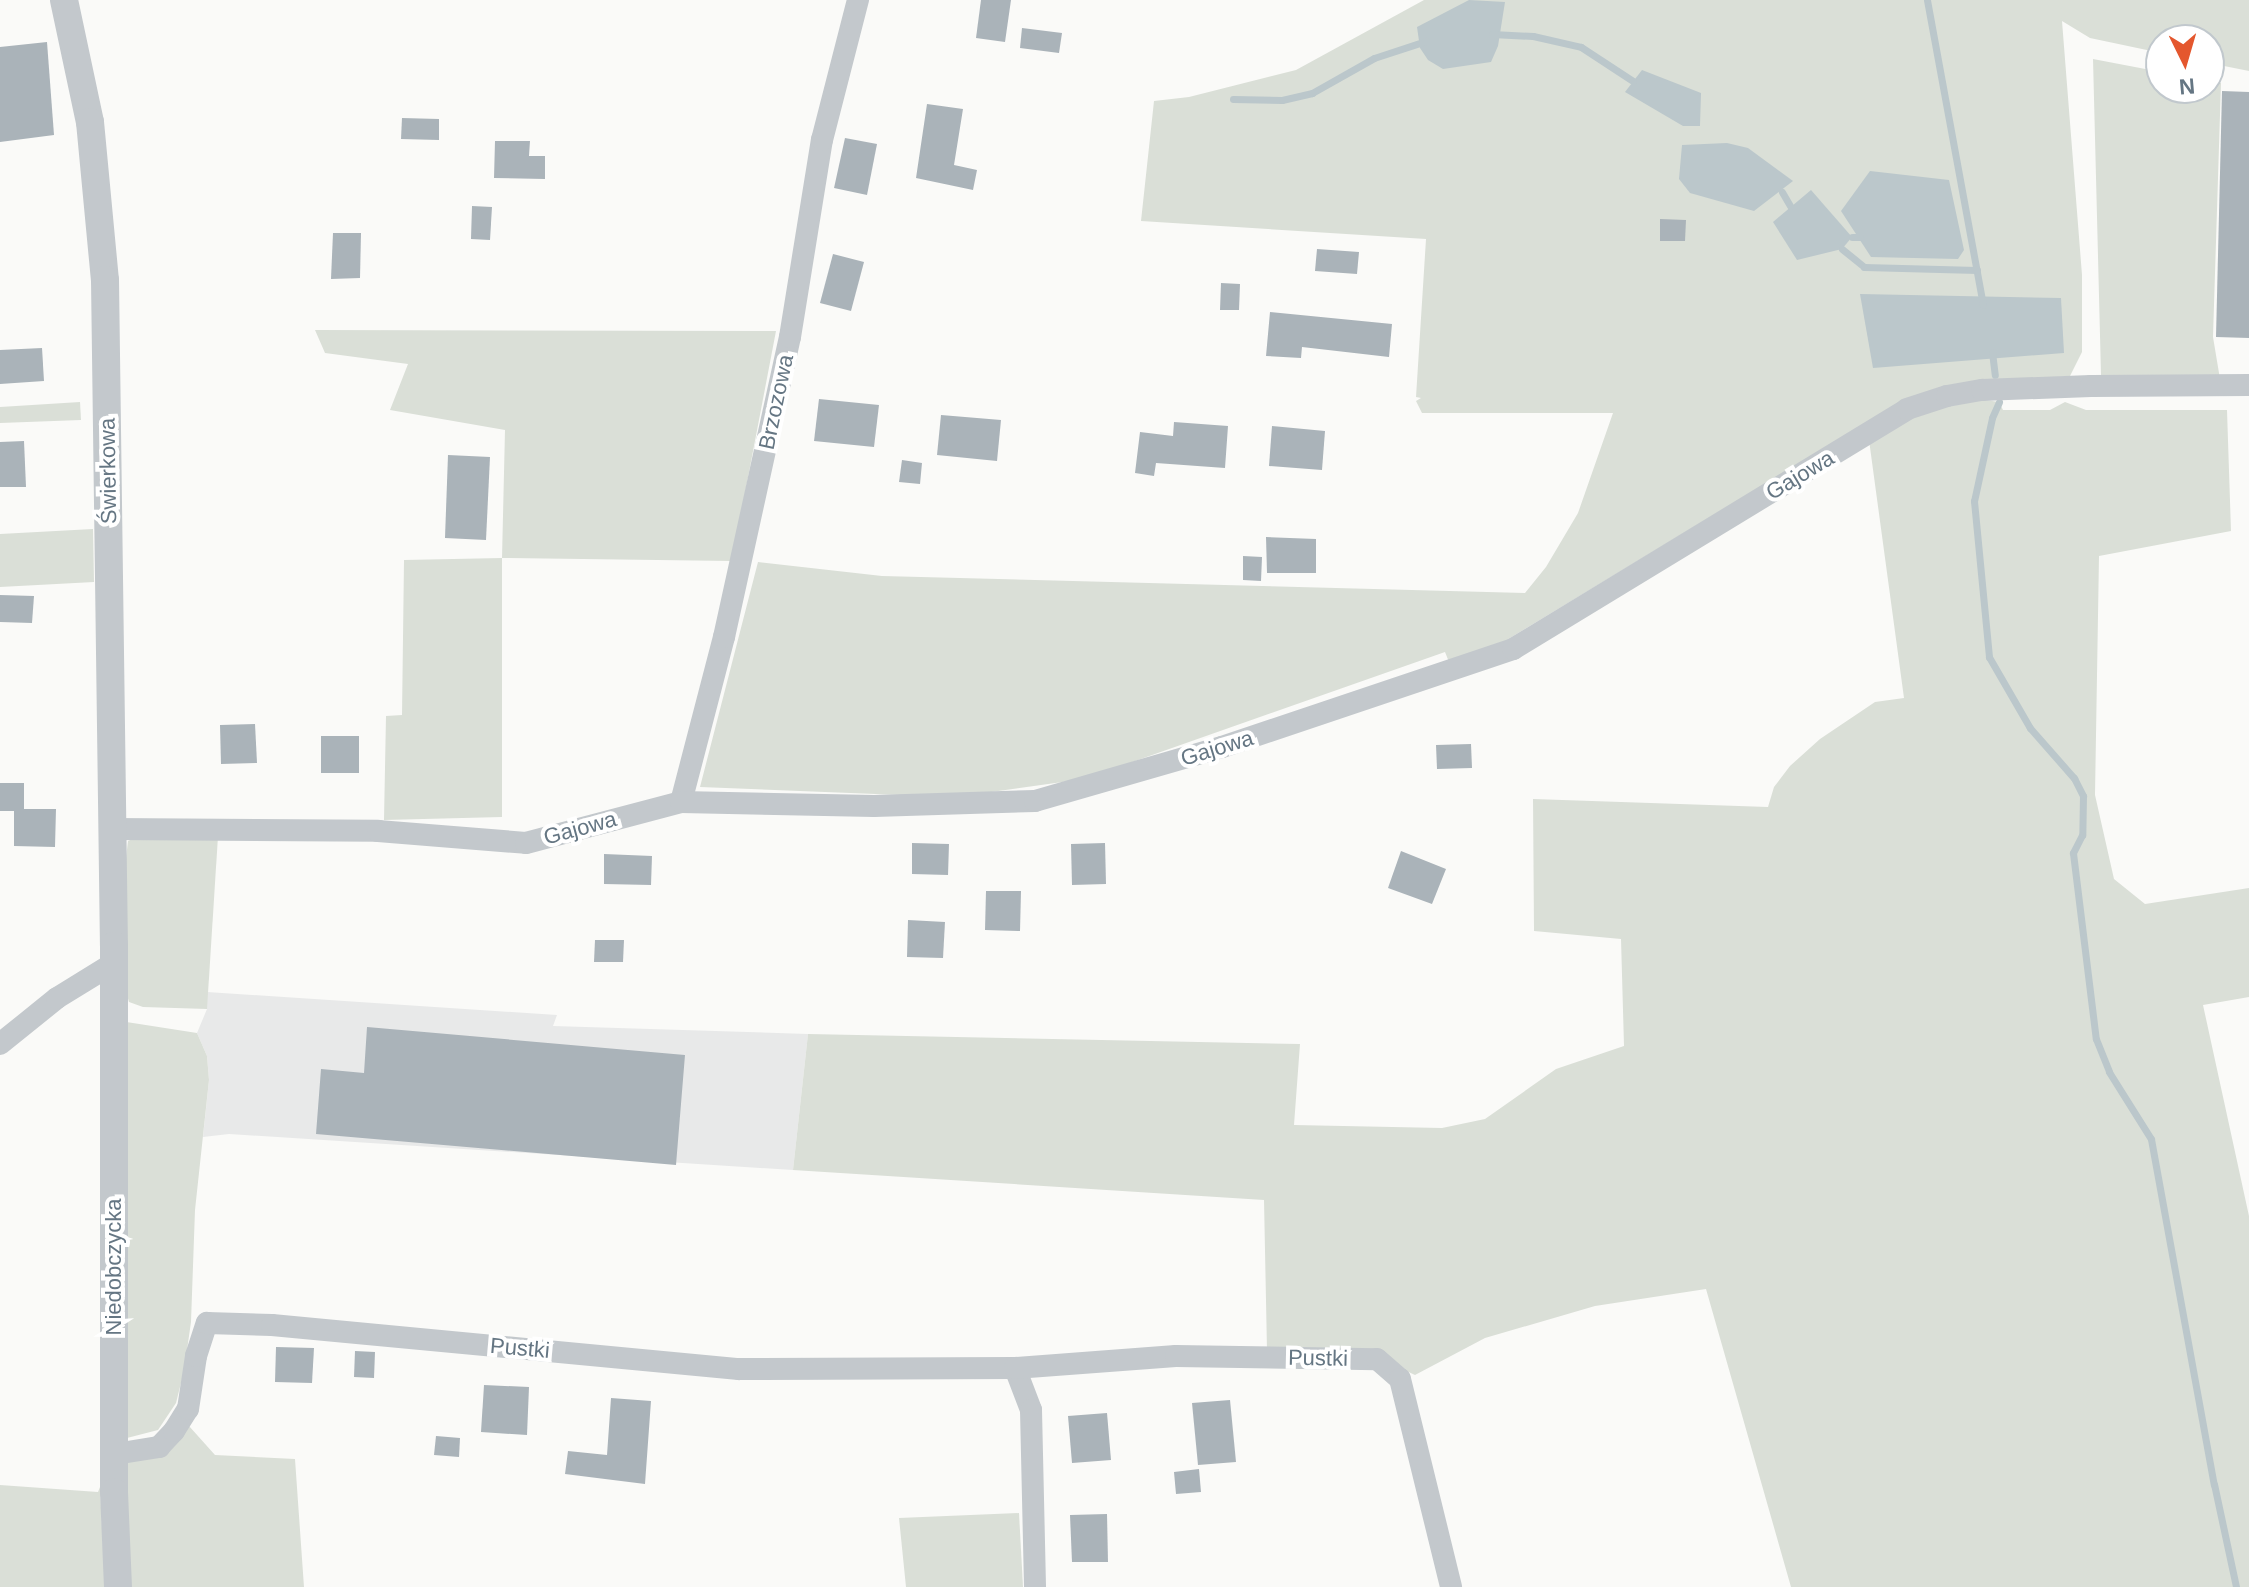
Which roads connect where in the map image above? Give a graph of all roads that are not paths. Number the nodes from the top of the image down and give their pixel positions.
1 (64, 0) edge
2 (858, 0) edge
3 (2249, 385) edge
4 (681, 802) junction
5 (113, 829) junction
6 (114, 955) junction
7 (0, 1044) edge
8 (1015, 1368) junction
9 (115, 1454) junction
10 (118, 1587) edge
11 (1035, 1587) edge
12 (1451, 1587) edge

1 - 5 street, Świerkowa
2 - 4 street, Brzozowa
3 - 4 street, Gajowa
4 - 5 street, Gajowa
5 - 6 street, Świerkowa
6 - 7 street
6 - 9 street, Niedobczycka
8 - 9 street, Pustki
8 - 11 street
8 - 12 street, Pustki
9 - 10 street, Niedobczycka

